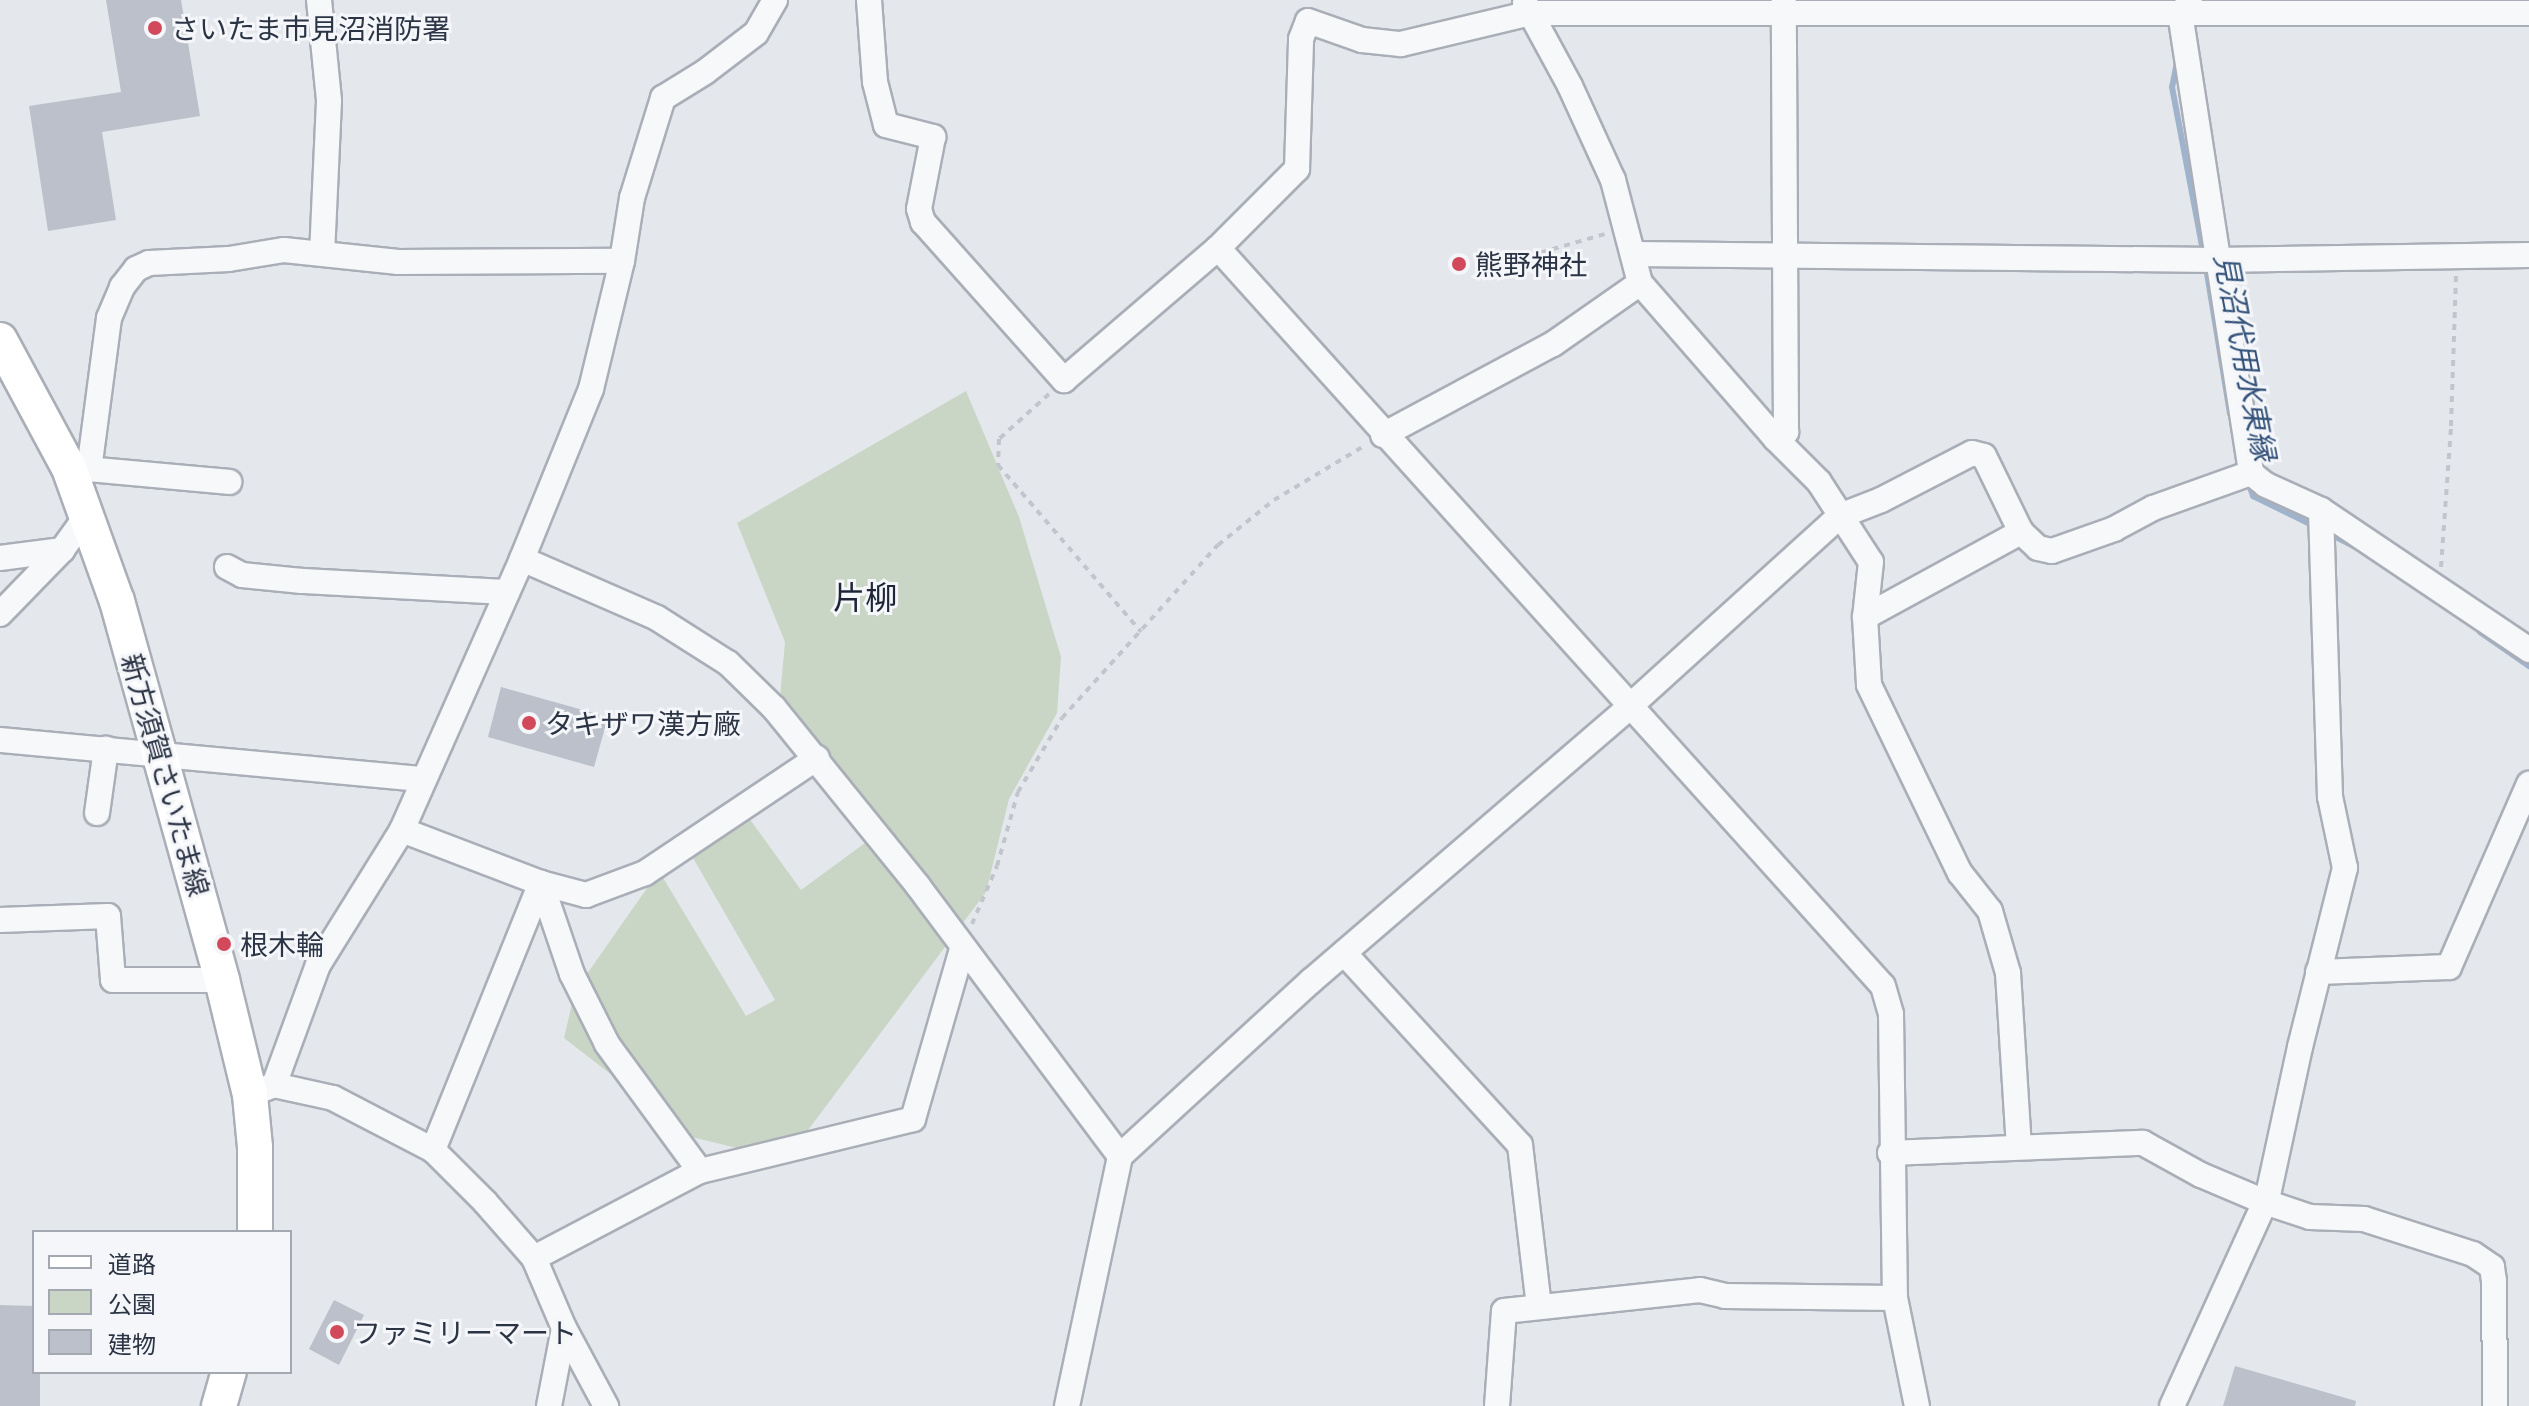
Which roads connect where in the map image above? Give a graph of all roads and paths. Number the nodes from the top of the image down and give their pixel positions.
1 (319, 0) edge
2 (775, 0) edge
3 (869, 0) edge
4 (1527, 6) edge
5 (1784, 6) edge
6 (2186, 6) edge
7 (2529, 13) edge
8 (1627, 228) junction
9 (1218, 248) junction
10 (322, 253) junction
11 (1635, 254) junction
12 (2457, 254) junction
13 (2529, 255) edge
14 (1783, 256) junction
15 (1518, 259) dead end
16 (2216, 260) junction
17 (622, 261) junction
18 (1640, 283) junction
19 (0, 340) edge
20 (1064, 380) junction
21 (1383, 435) junction
22 (1775, 438) junction
23 (79, 469) junction
24 (2251, 473) junction
25 (229, 482) dead end
26 (2321, 510) junction
27 (88, 514) junction
28 (1840, 516) junction
29 (2021, 532) junction
30 (62, 550) junction
31 (0, 558) edge
32 (522, 559) junction
33 (227, 567) dead end
34 (2440, 586) junction
35 (507, 592) junction
36 (0, 614) edge
37 (1865, 617) junction
38 (1141, 632) junction
39 (2529, 650) edge
40 (1629, 707) junction
41 (0, 740) edge
42 (106, 749) junction
43 (160, 754) junction
44 (817, 758) junction
45 (422, 779) junction
46 (2529, 784) edge
47 (97, 813) dead end
48 (402, 830) junction
49 (541, 883) junction
50 (0, 920) edge
51 (962, 949) junction
52 (1344, 953) junction
53 (2318, 972) junction
54 (222, 980) junction
55 (262, 1090) junction
56 (2019, 1146) junction
57 (433, 1150) junction
58 (1890, 1153) junction
59 (1120, 1156) junction
60 (700, 1171) junction
61 (2265, 1202) junction
62 (255, 1230) edge
63 (534, 1258) junction
64 (1895, 1298) junction
65 (1539, 1307) junction
66 (564, 1328) junction
67 (228, 1374) edge
68 (219, 1406) edge
69 (549, 1406) edge
70 (606, 1406) edge
71 (1067, 1406) edge
72 (1497, 1406) edge
73 (1917, 1406) edge
74 (2172, 1406) edge
75 (2495, 1406) edge

1 - 10 street
2 - 17 street
3 - 20 street
4 - 5 street
4 - 8 street
4 - 9 street
5 - 6 street
5 - 14 street
6 - 7 street
6 - 16 street
8 - 11 street
8 - 15 path
9 - 20 street
9 - 21 street
10 - 17 street
10 - 23 street
11 - 14 street
11 - 18 street
12 - 13 street
12 - 16 street
12 - 34 path
14 - 16 street
14 - 22 street
16 - 24 street
17 - 32 street
18 - 21 street
18 - 22 street
19 - 23 main road, 新方須賀さいたま線
20 - 38 path
21 - 38 path
21 - 40 street
22 - 28 street
23 - 25 street
23 - 27 main road, 新方須賀さいたま線
24 - 26 street
24 - 29 street
26 - 34 street
26 - 53 street
27 - 30 street
27 - 43 main road, 新方須賀さいたま線
28 - 29 street
28 - 37 street
28 - 40 street
29 - 37 street
30 - 31 street
30 - 36 street
32 - 35 street
32 - 44 street
33 - 35 street
34 - 39 street
35 - 45 street
37 - 56 street
38 - 51 path
40 - 52 street
40 - 58 street
41 - 42 street
42 - 43 street
42 - 47 street
43 - 45 street
43 - 54 main road, 新方須賀さいたま線
44 - 49 street
44 - 51 street
45 - 48 street
46 - 53 street
48 - 49 street
48 - 55 street
49 - 57 street
49 - 60 street
50 - 54 street
51 - 59 street
51 - 60 street
52 - 59 street
52 - 65 street
53 - 61 street
54 - 55 main road, 新方須賀さいたま線
55 - 57 street
55 - 62 main road, 新方須賀さいたま線
56 - 58 street
56 - 61 street
57 - 63 street
58 - 64 street
59 - 71 street
60 - 63 street
61 - 74 street
61 - 75 street
63 - 66 street
64 - 65 street
64 - 73 street
65 - 72 street
66 - 69 street
66 - 70 street
67 - 68 main road

